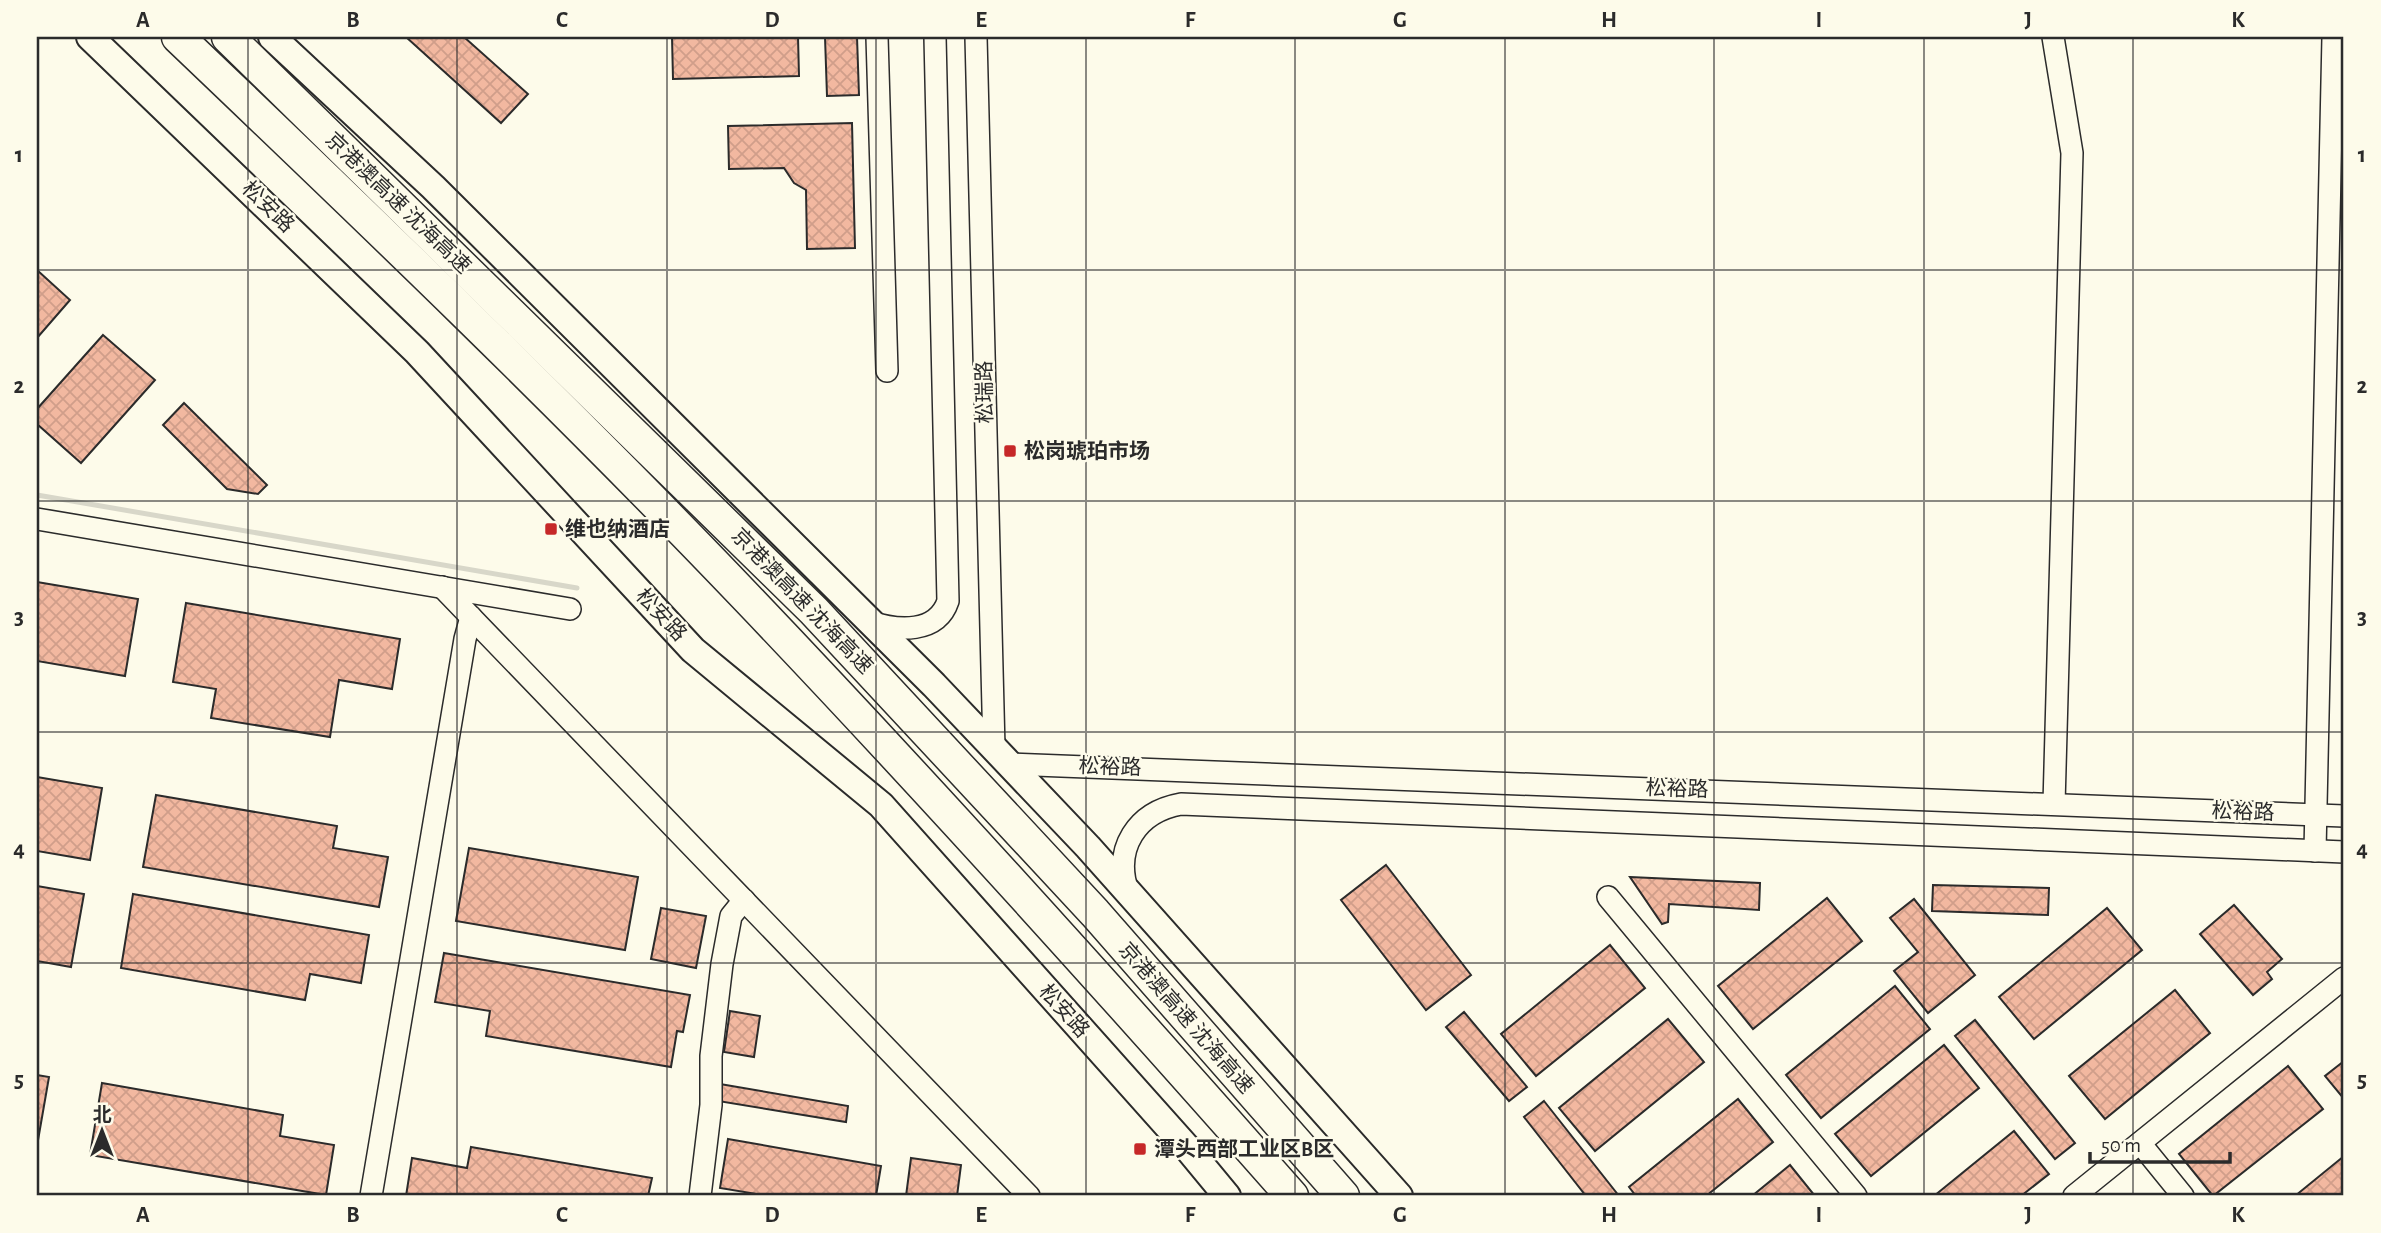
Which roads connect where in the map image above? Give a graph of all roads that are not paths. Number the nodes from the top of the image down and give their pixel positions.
1 (90, 37) edge
2 (178, 37) edge
3 (228, 37) edge
4 (272, 37) edge
5 (877, 37) edge
6 (935, 37) edge
7 (976, 37) edge
8 (2053, 37) edge
9 (2333, 37) edge
10 (887, 371) dead end
11 (37, 519) edge
12 (442, 587) junction
13 (570, 608) dead end
14 (471, 617) junction
15 (870, 622) junction
16 (1002, 756) junction
17 (2054, 804) junction
18 (2316, 814) junction
19 (2344, 816) edge
20 (2315, 851) junction
21 (2344, 852) edge
22 (1128, 892) junction
23 (1608, 897) dead end
24 (744, 900) junction
25 (2344, 978) edge
26 (2140, 1143) junction
27 (371, 1196) edge
28 (700, 1196) edge
29 (1029, 1196) edge
30 (1227, 1196) edge
31 (1292, 1196) edge
32 (1343, 1196) edge
33 (1399, 1196) edge
34 (1856, 1196) edge
35 (2074, 1196) edge
36 (2183, 1196) edge

1 - 30 main road, 松安路
2 - 31 highway, 京港澳高速 沈海高速
3 - 32 highway, 京港澳高速 沈海高速
4 - 15 main road
5 - 10 street
6 - 15 street, 松瑞路
7 - 16 street, 松瑞路
8 - 17 street
9 - 18 street
11 - 12 street
12 - 13 street
12 - 14 street
14 - 24 street
14 - 27 street
15 - 16 main road
16 - 17 street, 松裕路
16 - 22 main road
17 - 18 street, 松裕路
18 - 19 street, 松裕路
18 - 20 street
20 - 21 street, 松裕路
20 - 22 street, 松裕路
22 - 33 main road
23 - 34 street
24 - 28 street
24 - 29 street
25 - 26 street
26 - 35 street
26 - 36 street

